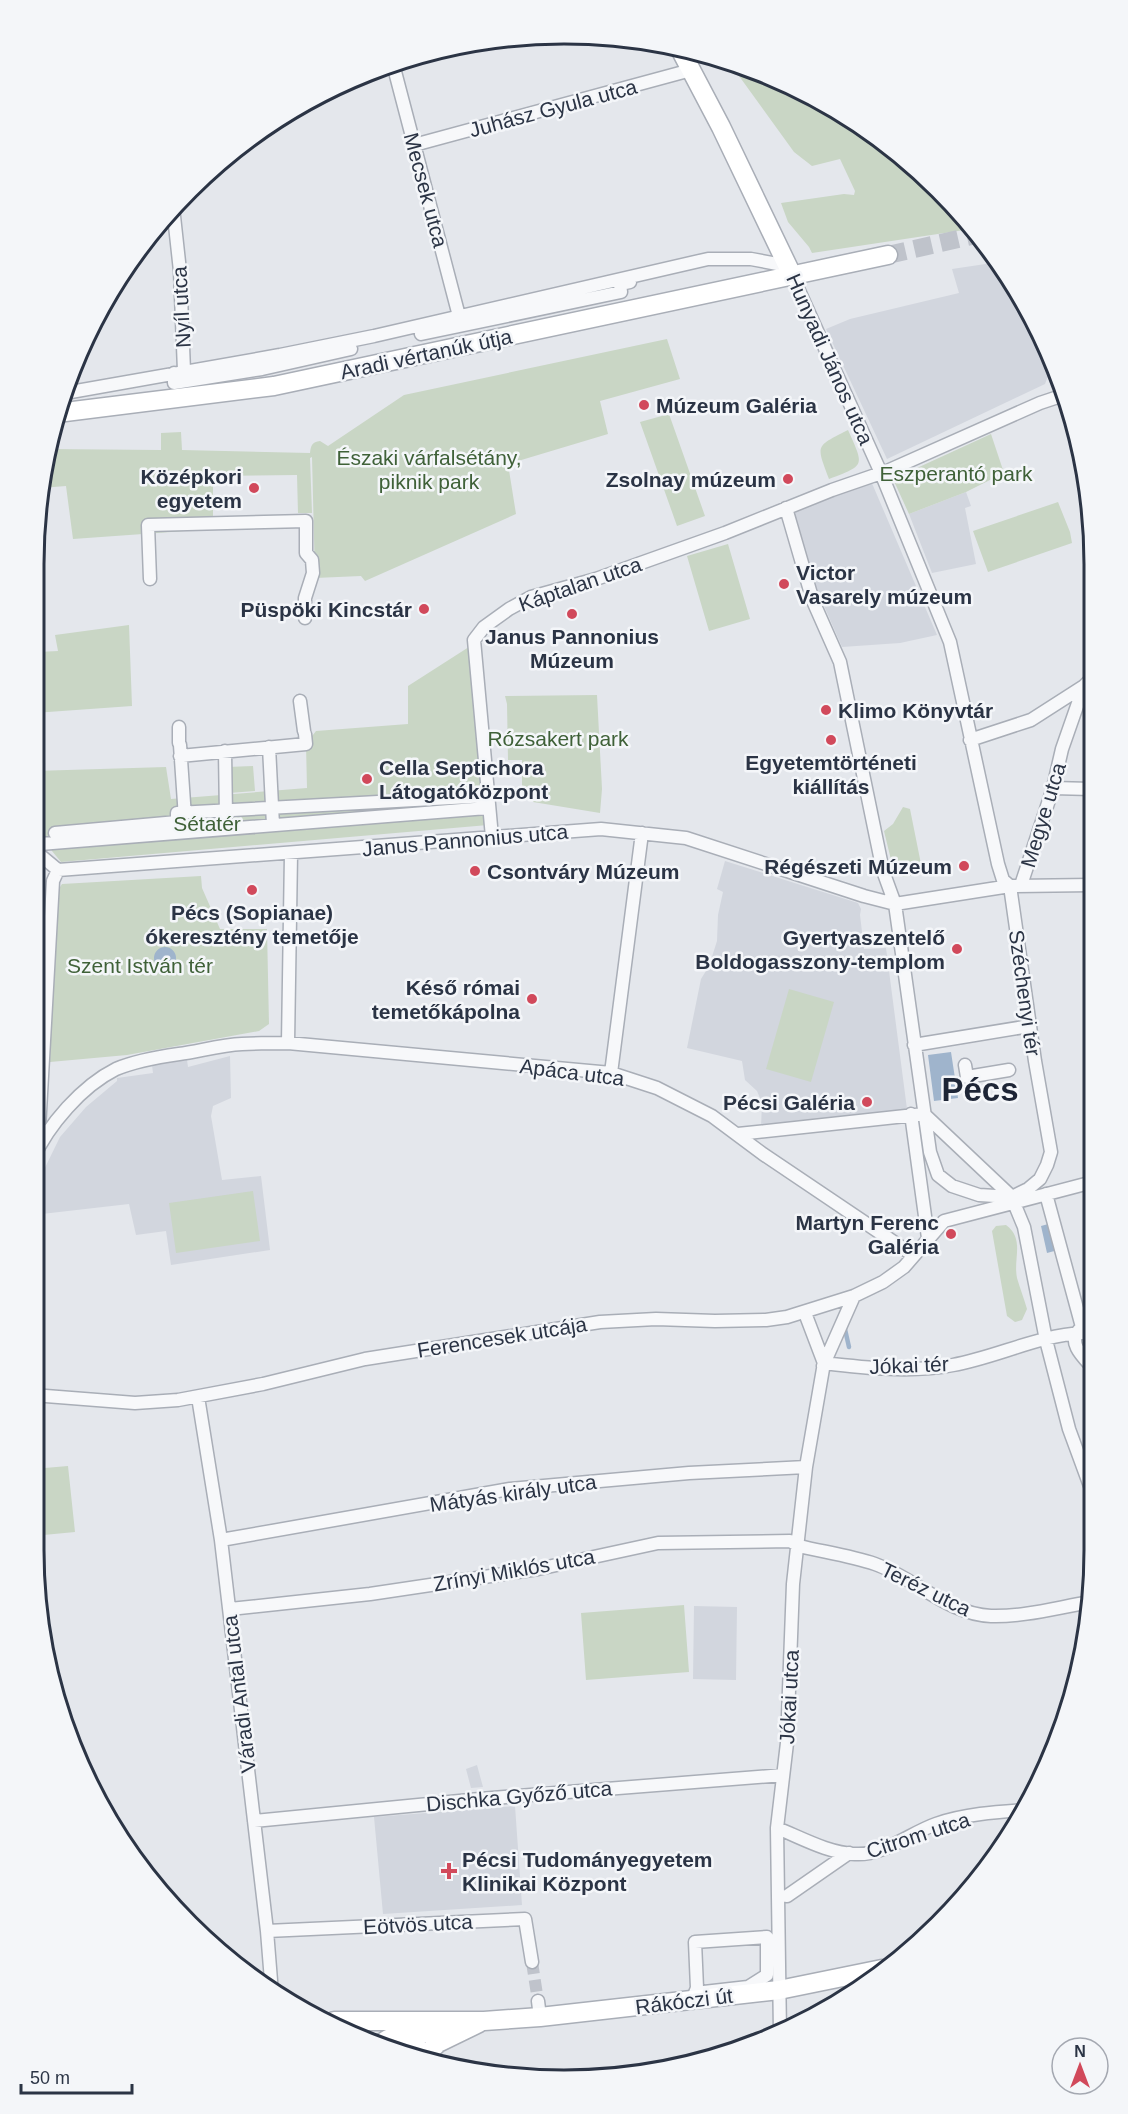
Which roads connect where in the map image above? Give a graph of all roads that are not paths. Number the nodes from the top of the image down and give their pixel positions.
1 (685, 58) edge
2 (692, 70) junction
3 (395, 72) edge
4 (414, 145) junction
5 (174, 220) edge
6 (888, 255) tunnel mouth
7 (761, 261) junction
8 (790, 270) junction
9 (459, 316) junction
10 (179, 372) junction
11 (73, 392) edge
12 (1057, 397) edge
13 (66, 412) edge
14 (880, 473) junction
15 (786, 508) junction
16 (150, 579) dead end
17 (306, 618) dead end
18 (1084, 685) edge
19 (1084, 692) edge
20 (300, 701) dead end
21 (179, 727) dead end
22 (970, 740) junction
23 (269, 747) junction
24 (180, 748) junction
25 (225, 751) junction
26 (1053, 788) junction
27 (1084, 789) edge
28 (488, 802) junction
29 (272, 807) junction
30 (226, 811) junction
31 (185, 812) junction
32 (273, 825) junction
33 (227, 828) junction
34 (186, 832) junction
35 (55, 833) dead end
36 (642, 833) junction
37 (492, 837) junction
38 (44, 843) edge
39 (44, 853) edge
40 (291, 854) junction
41 (58, 870) junction
42 (1084, 885) edge
43 (1016, 886) junction
44 (895, 904) junction
45 (44, 1026) edge
46 (1030, 1026) junction
47 (288, 1043) junction
48 (914, 1045) junction
49 (965, 1065) dead end
50 (1009, 1070) dead end
51 (611, 1073) junction
52 (924, 1113) junction
53 (911, 1114) junction
54 (738, 1134) junction
55 (44, 1142) edge
56 (1084, 1184) edge
57 (1046, 1194) junction
58 (1012, 1200) junction
59 (928, 1238) junction
60 (913, 1255) junction
61 (854, 1296) junction
62 (805, 1312) junction
63 (1084, 1330) edge
64 (1046, 1340) junction
65 (1084, 1357) edge
66 (822, 1370) junction
67 (44, 1396) edge
68 (198, 1397) junction
69 (806, 1467) junction
70 (1084, 1470) edge
71 (221, 1540) junction
72 (797, 1545) junction
73 (1081, 1604) edge
74 (230, 1609) junction
75 (783, 1775) junction
76 (1014, 1811) edge
77 (254, 1821) junction
78 (777, 1828) junction
79 (849, 1853) junction
80 (787, 1896) dead end
81 (267, 1931) junction
82 (532, 1962) tunnel mouth
83 (869, 1972) edge
84 (271, 1980) edge
85 (779, 1990) junction
86 (695, 1993) joint
87 (343, 2021) edge
88 (462, 2021) junction
89 (484, 2021) junction
90 (780, 2023) edge
91 (408, 2038) junction
92 (387, 2039) edge
93 (418, 2049) edge
94 (428, 2053) edge

1 - 2 street, Hunyadi János utca
2 - 4 street, Juhász Gyula utca
2 - 8 street, Hunyadi János utca
3 - 4 street, Mecsek utca
4 - 9 street, Mecsek utca
5 - 10 street, Nyíl utca
6 - 8 street
7 - 8 street, Aradi vértanúk útja
7 - 9 street, Aradi vértanúk útja
7 - 10 street
8 - 13 street, Aradi vértanúk útja
8 - 14 street, Hunyadi János utca
9 - 10 street, Aradi vértanúk útja
10 - 11 street, Aradi vértanúk útja
12 - 14 street, Káptalan utca
14 - 15 street, Káptalan utca
14 - 22 street, Hunyadi János utca
15 - 28 street, Káptalan utca
15 - 44 street
16 - 17 street
18 - 22 street
19 - 26 street, Megye utca
20 - 23 street
21 - 24 street
22 - 43 street, Hunyadi János utca
23 - 25 street
23 - 29 street
24 - 25 street
24 - 31 street
25 - 30 street
26 - 27 street
26 - 43 street, Megye utca
28 - 29 street
28 - 32 street
28 - 37 street, Káptalan utca
29 - 30 street
29 - 32 street
30 - 31 street
30 - 33 street
31 - 34 street
31 - 35 street
32 - 33 street
33 - 34 street
34 - 38 street
36 - 37 street, Janus Pannonius utca
36 - 44 street, Janus Pannonius utca
36 - 51 street
37 - 40 street, Janus Pannonius utca
39 - 41 street
40 - 41 street, Janus Pannonius utca
40 - 47 street
41 - 45 street
42 - 43 street
43 - 44 street
43 - 46 street, Széchenyi tér
44 - 48 street
46 - 48 street
46 - 58 street, Széchenyi tér
47 - 51 street, Apáca utca
47 - 55 street
48 - 52 street
49 - 50 street
51 - 54 street, Apáca utca
52 - 53 street
52 - 58 street
52 - 58 street
53 - 54 street
53 - 59 street
54 - 60 street, Apáca utca
56 - 57 street
57 - 58 street
57 - 63 street
58 - 59 street, Ferencesek utcája
58 - 64 street
59 - 60 street, Ferencesek utcája
60 - 61 street, Ferencesek utcája
61 - 62 street, Ferencesek utcája
61 - 66 street, Jókai utca
62 - 66 street
62 - 68 street, Ferencesek utcája
63 - 64 street, Jókai tér
63 - 65 street
64 - 66 street, Jókai tér
64 - 70 street
66 - 69 street, Jókai utca
67 - 68 street, Ferencesek utcája
68 - 71 street, Váradi Antal utca
69 - 71 street, Mátyás király utca
69 - 72 street, Jókai utca
71 - 74 street, Váradi Antal utca
72 - 73 street, Teréz utca
72 - 74 street, Zrínyi Miklós utca
72 - 75 street, Jókai utca
74 - 77 street, Váradi Antal utca
75 - 77 street, Dischka Győző utca
75 - 78 street, Jókai utca
76 - 79 street, Citrom utca
77 - 81 street, Váradi Antal utca
78 - 79 street, Citrom utca
78 - 85 street, Jókai utca
79 - 80 street
81 - 82 street, Eötvös utca
81 - 84 street, Váradi Antal utca
83 - 85 street, Rákóczi út
85 - 89 street, Rákóczi út
85 - 90 street, Jókai utca
86 - 86 street
87 - 88 street, Rákóczi út
88 - 89 street, Rákóczi út
88 - 91 street, Rákóczi út
89 - 94 street, Rákóczi út
91 - 92 street, Rákóczi út
91 - 93 street

